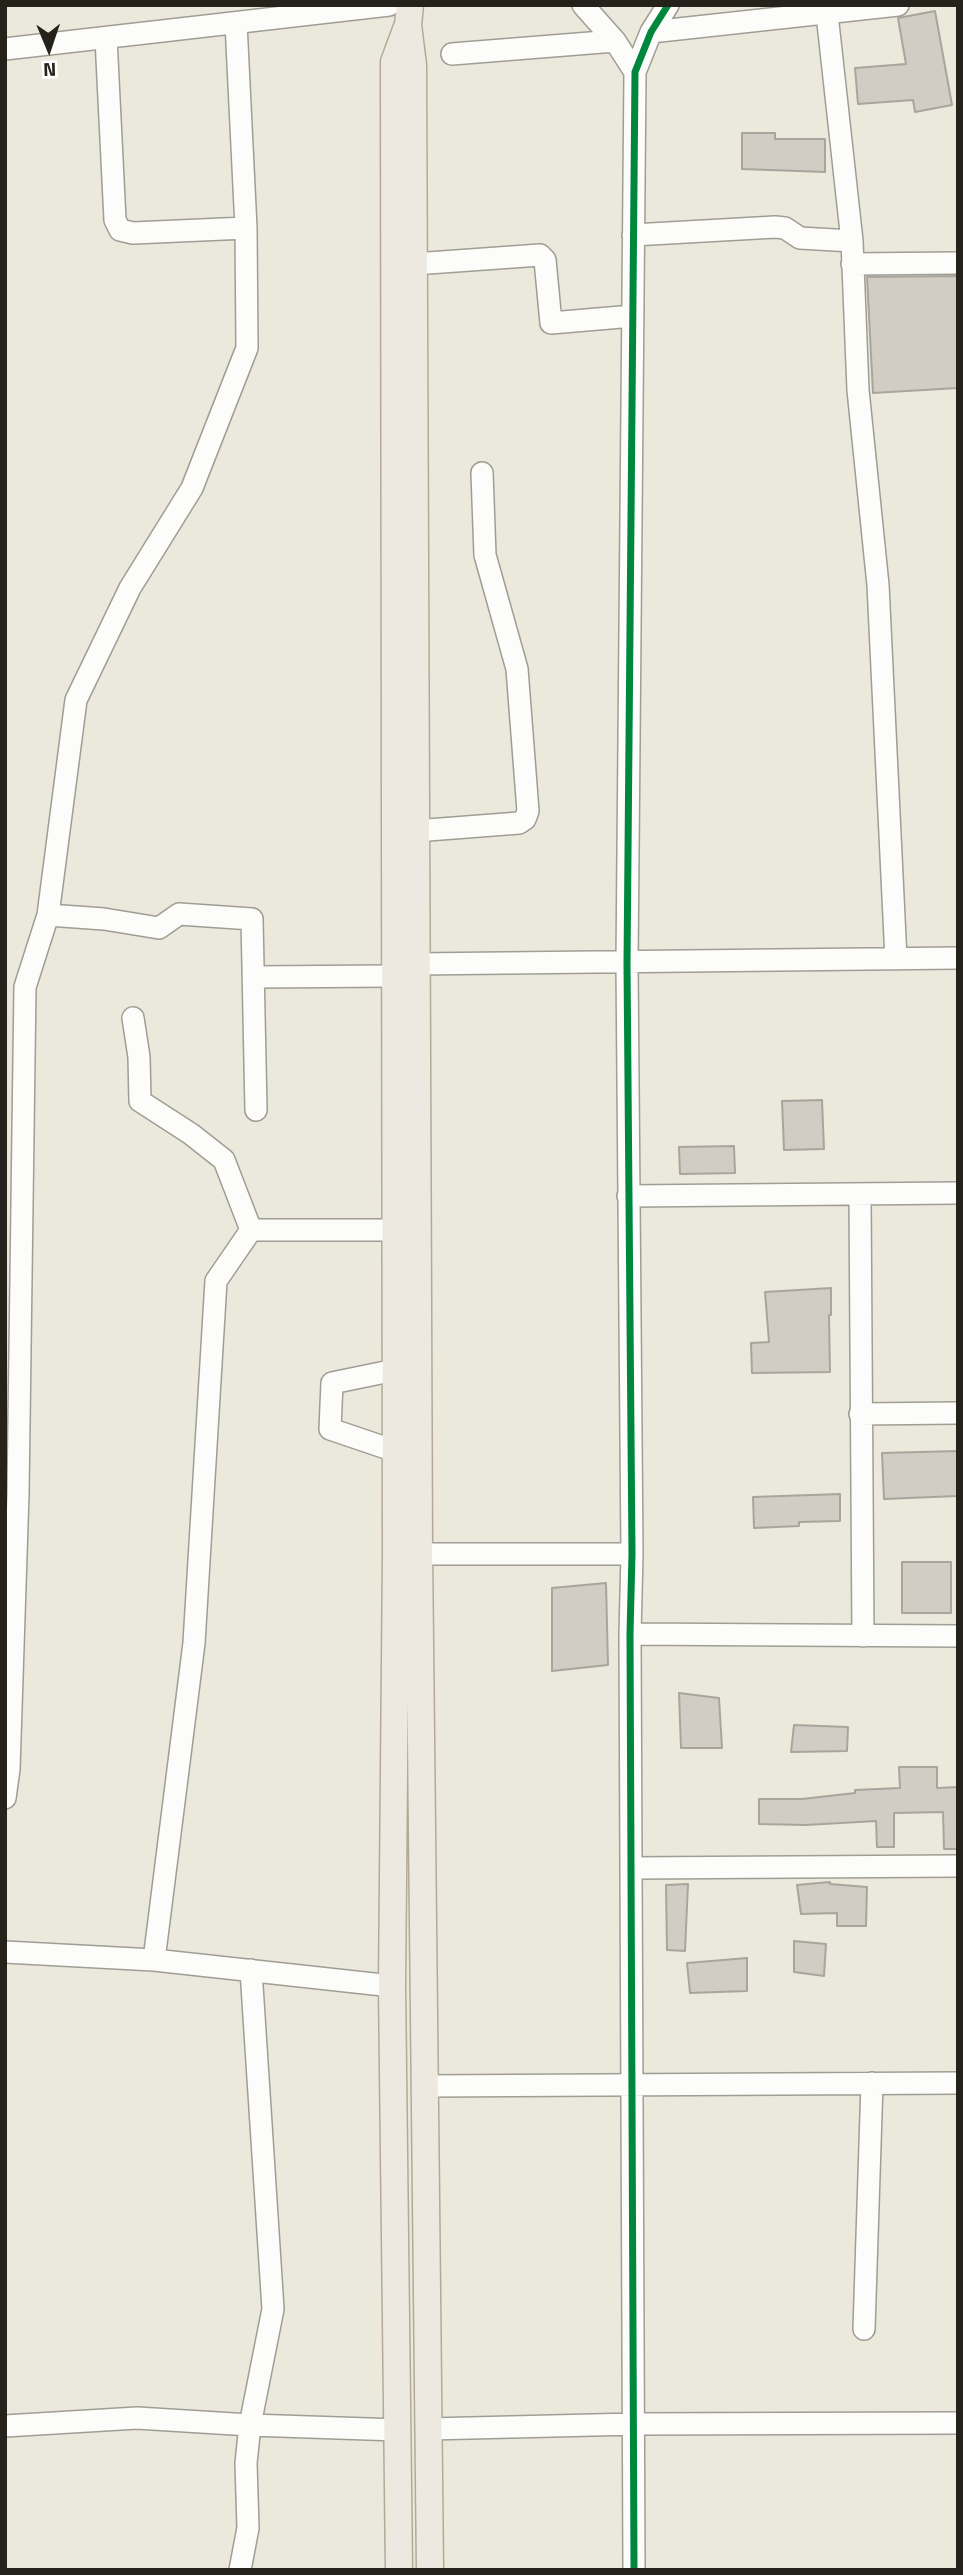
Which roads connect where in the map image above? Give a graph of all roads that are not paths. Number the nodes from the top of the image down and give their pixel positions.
1 (388, 5) edge
2 (583, 5) edge
3 (668, 5) edge
4 (898, 5) edge
5 (826, 10) edge
6 (409, 15) edge
7 (236, 23) junction
8 (651, 32) junction
9 (106, 38) junction
10 (615, 41) junction
11 (5, 49) edge
12 (452, 54) dead end
13 (635, 72) junction
14 (246, 228) junction
15 (634, 235) junction
16 (852, 241) junction
17 (958, 263) edge
18 (414, 264) junction
19 (852, 264) junction
20 (633, 316) junction
21 (482, 472) dead end
22 (415, 831) junction
23 (48, 915) junction
24 (958, 958) edge
25 (896, 959) junction
26 (627, 963) junction
27 (404, 970) junction
28 (254, 977) junction
29 (132, 1018) dead end
30 (256, 1110) dead end
31 (958, 1193) edge
32 (860, 1195) junction
33 (628, 1196) junction
34 (251, 1230) junction
35 (395, 1230) junction
36 (395, 1370) junction
37 (958, 1413) edge
38 (860, 1414) junction
39 (395, 1451) junction
40 (407, 1553) junction
41 (632, 1554) junction
42 (630, 1634) junction
43 (863, 1636) junction
44 (958, 1636) edge
45 (5, 1798) edge
46 (958, 1866) edge
47 (631, 1868) junction
48 (5, 1952) edge
49 (154, 1961) junction
50 (251, 1970) junction
51 (392, 1986) junction
52 (872, 2083) junction
53 (958, 2083) edge
54 (632, 2084) junction
55 (425, 2086) junction
56 (864, 2329) dead end
57 (958, 2423) edge
58 (634, 2424) junction
59 (250, 2425) junction
60 (5, 2426) edge
61 (429, 2429) junction
62 (398, 2430) junction
63 (240, 2570) edge
64 (399, 2570) edge
65 (430, 2570) edge
66 (634, 2570) edge

1 - 7 street
2 - 10 street
3 - 8 street
4 - 5 street
5 - 8 street
5 - 16 street
6 - 18 main road
6 - 27 main road
7 - 9 street
7 - 14 street
8 - 13 street
9 - 11 street
9 - 14 street
10 - 12 street
10 - 13 street
13 - 15 street
14 - 23 street
15 - 16 street
15 - 20 street
16 - 19 street
17 - 19 street
18 - 20 street
18 - 22 main road
19 - 25 street
20 - 26 street
21 - 22 street
22 - 27 main road
23 - 28 street
23 - 45 street
24 - 25 street
25 - 26 street
26 - 27 street
26 - 33 street
27 - 28 street
27 - 35 main road
27 - 40 main road
28 - 30 street
29 - 34 street
31 - 32 street
32 - 33 street
32 - 38 street
33 - 41 street
34 - 35 street
34 - 49 street
35 - 36 main road
36 - 39 main road
36 - 39 street
37 - 38 street
38 - 43 street
39 - 40 main road
40 - 41 street
40 - 51 main road
40 - 55 main road
41 - 42 street
42 - 43 street
42 - 47 street
43 - 44 street
46 - 47 street
47 - 54 street
48 - 49 street
49 - 50 street
50 - 51 street
50 - 59 street
51 - 62 main road
52 - 53 street
52 - 54 street
52 - 56 street
54 - 55 street
54 - 58 street
55 - 61 main road
57 - 58 street
58 - 61 street
58 - 66 street
59 - 60 street
59 - 62 street
59 - 63 street
61 - 65 main road
62 - 64 main road

